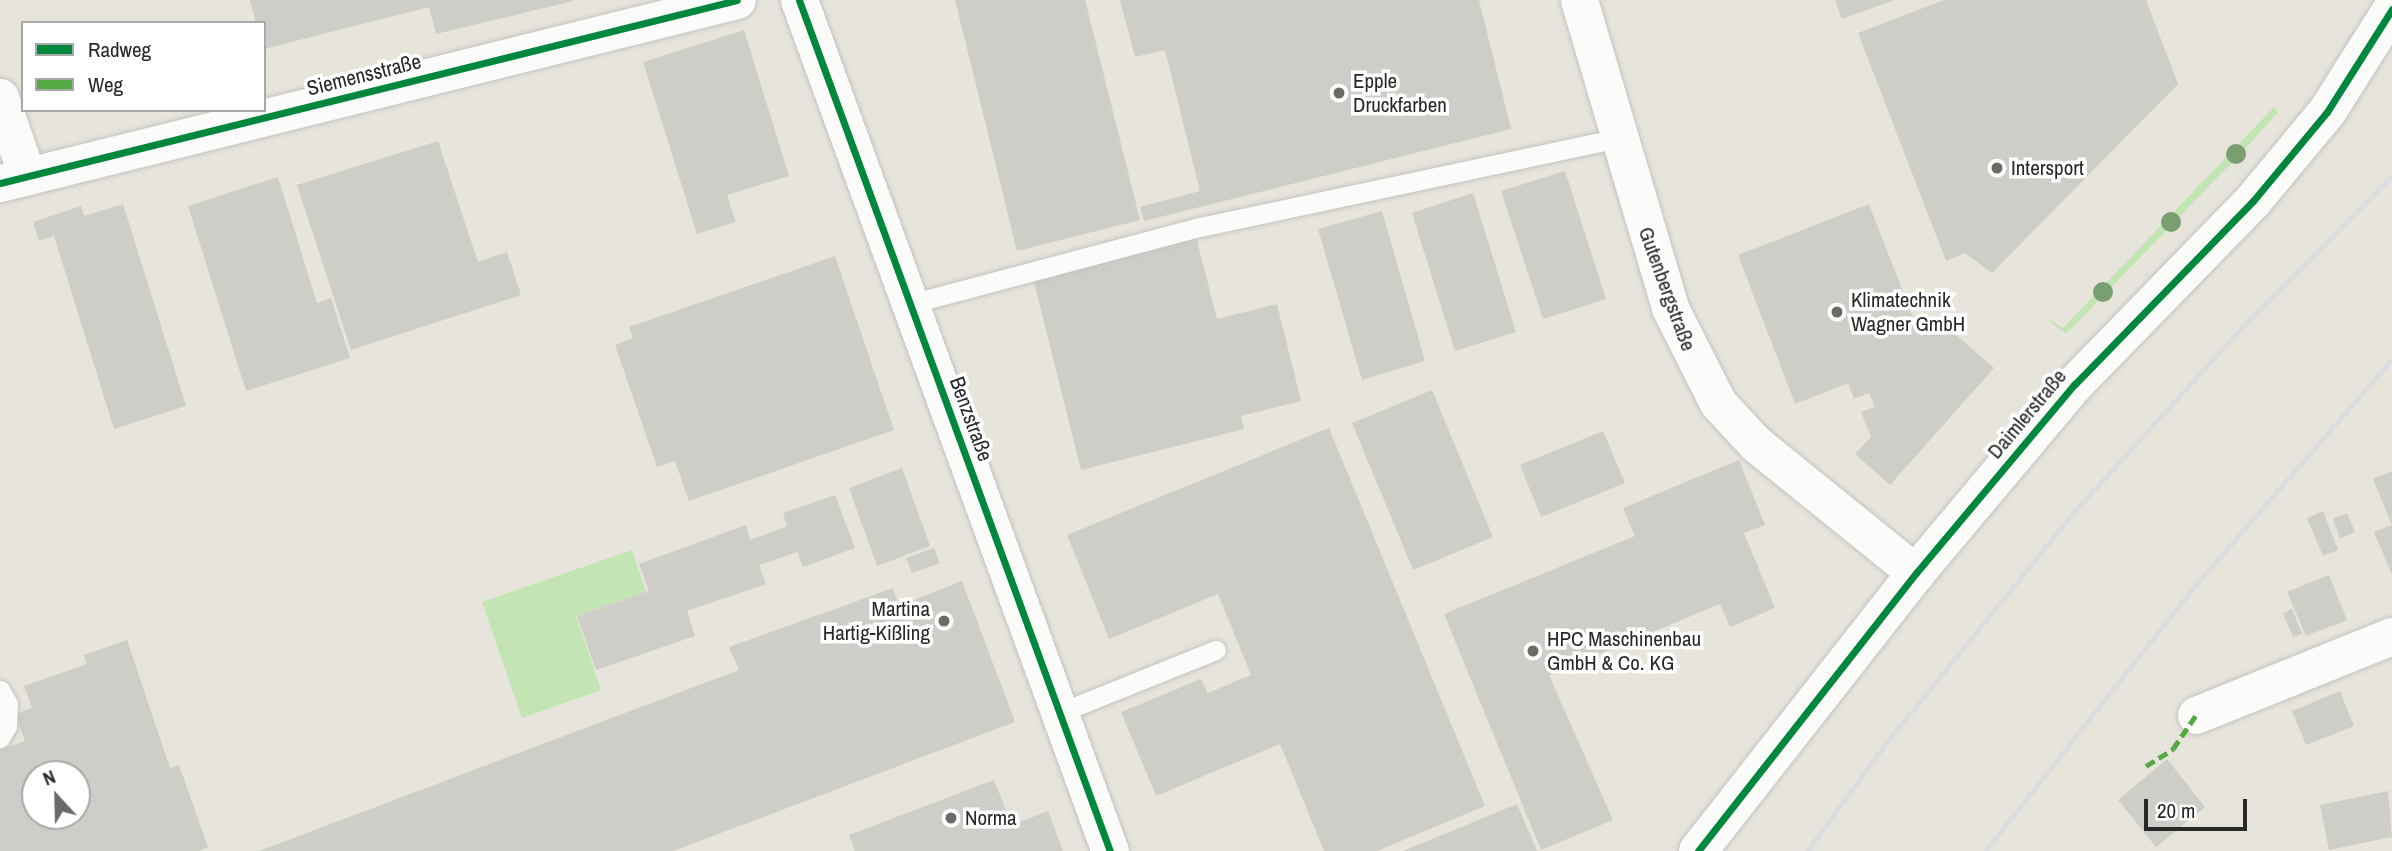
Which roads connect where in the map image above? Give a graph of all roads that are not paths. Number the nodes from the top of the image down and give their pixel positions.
1 (737, 0) edge
2 (799, 0) edge
3 (1579, 0) edge
4 (2392, 9) edge
5 (0, 97) edge
6 (1619, 138) junction
7 (13, 179) edge
8 (910, 304) junction
9 (1916, 573) junction
10 (2392, 636) edge
11 (1216, 650) dead end
12 (0, 690) edge
13 (1059, 713) junction
14 (2196, 715) dead end
15 (0, 738) edge
16 (1110, 851) edge
17 (1698, 851) edge

1 - 7 street, Siemensstraße
2 - 8 street, Benzstraße
3 - 6 street, Gutenbergstraße
4 - 9 street, Daimlerstraße
5 - 7 street
6 - 8 lane
6 - 9 street, Gutenbergstraße
8 - 13 street, Benzstraße
9 - 17 street, Daimlerstraße
10 - 14 street
11 - 13 lane
12 - 15 lane
13 - 16 street, Benzstraße

